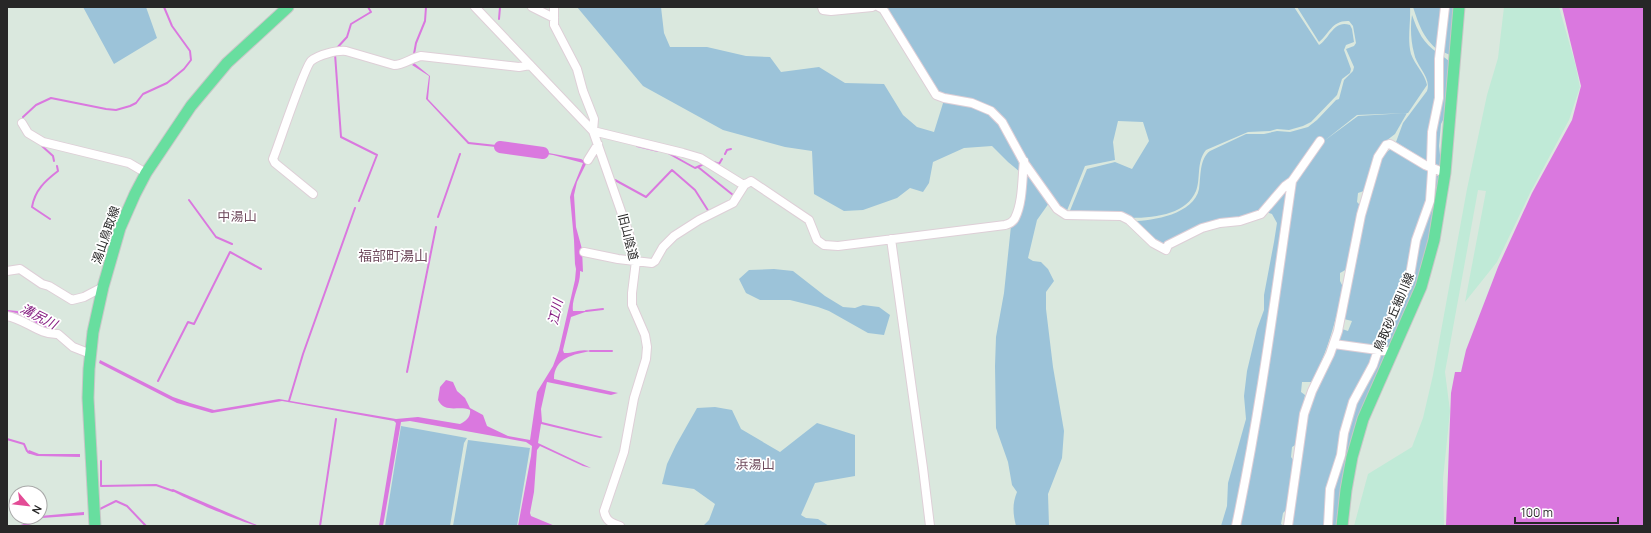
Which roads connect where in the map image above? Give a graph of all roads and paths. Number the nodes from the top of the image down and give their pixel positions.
1 (288, 7) edge
2 (475, 7) edge
3 (532, 7) edge
4 (554, 7) edge
5 (822, 7) edge
6 (872, 7) edge
7 (879, 7) edge
8 (1445, 7) edge
9 (1459, 7) edge
10 (554, 18) junction
11 (530, 65) junction
12 (22, 123) dead end
13 (593, 131) junction
14 (1320, 141) dead end
15 (598, 144) junction
16 (588, 160) dead end
17 (1024, 161) junction
18 (1432, 168) junction
19 (1445, 173) junction
20 (146, 174) junction
21 (1292, 181) junction
22 (745, 184) junction
23 (313, 194) dead end
24 (891, 239) junction
25 (584, 252) dead end
26 (636, 261) junction
27 (7, 271) edge
28 (103, 287) junction
29 (7, 316) edge
30 (1334, 344) junction
31 (1378, 350) junction
32 (1392, 352) junction
33 (91, 354) junction
34 (95, 526) edge
35 (620, 526) edge
36 (930, 526) edge
37 (1236, 526) edge
38 (1288, 526) edge
39 (1328, 526) edge
40 (1342, 526) edge

1 - 20 main road, 湯山鳥取線
2 - 11 street, 旧山陰道
3 - 10 street
4 - 10 street
5 - 6 street
7 - 17 street
8 - 18 street
9 - 19 main road, 鳥取砂丘細川線
10 - 13 street
11 - 13 street, 旧山陰道
11 - 23 street
12 - 20 street
13 - 15 street, 旧山陰道
13 - 22 street
14 - 21 street
15 - 16 street
15 - 26 street, 旧山陰道
17 - 21 street
17 - 24 street
18 - 19 street
18 - 30 street
18 - 31 street
19 - 32 main road, 鳥取砂丘細川線
20 - 28 main road, 湯山鳥取線
21 - 37 street
22 - 24 street
22 - 26 street
24 - 36 street
25 - 26 street
26 - 35 street, 旧山陰道
27 - 28 street
28 - 33 main road, 湯山鳥取線
29 - 33 street
30 - 31 street
30 - 38 street
31 - 32 street
31 - 39 street
32 - 40 main road, 鳥取砂丘細川線
33 - 34 main road, 湯山鳥取線

